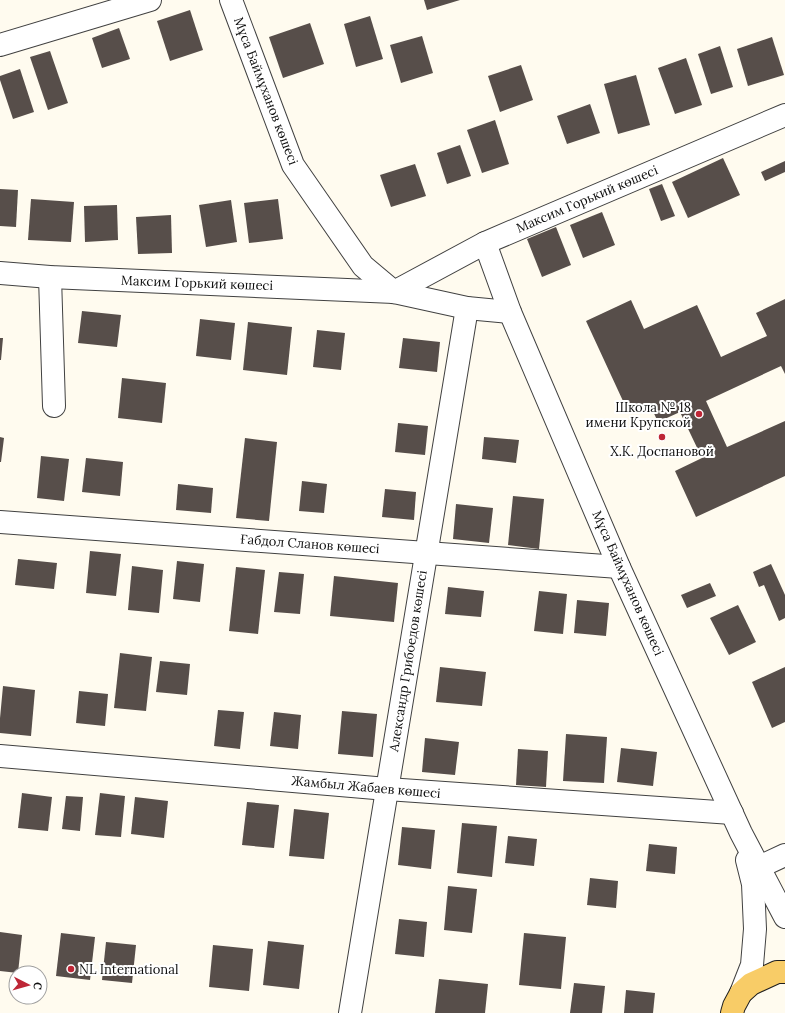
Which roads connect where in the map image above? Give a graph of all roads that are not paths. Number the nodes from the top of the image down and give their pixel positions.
1 (150, 0) edge
2 (232, 0) edge
3 (0, 45) edge
4 (785, 115) edge
5 (485, 243) junction
6 (0, 273) edge
7 (50, 277) junction
8 (394, 292) junction
9 (467, 308) junction
10 (510, 312) junction
11 (54, 406) dead end
12 (0, 522) edge
13 (426, 553) junction
14 (619, 567) junction
15 (0, 756) edge
16 (387, 789) junction
17 (732, 813) junction
18 (741, 833) junction
19 (785, 855) edge
20 (758, 867) junction
21 (785, 917) edge
22 (785, 972) edge
23 (741, 994) junction
24 (350, 1013) edge
25 (732, 1013) edge

1 - 3 street
2 - 8 street, Мұса Баймұханов көшесі
4 - 5 street, Максим Горький көшесі
5 - 8 street, Максим Горький көшесі
5 - 10 street, Мұса Баймұханов көшесі
6 - 7 street, Максим Горький көшесі
7 - 8 street, Максим Горький көшесі
7 - 11 street
8 - 9 street, Максим Горький көшесі
9 - 10 street, Максим Горький көшесі
9 - 13 street, Александр Грибоедов көшесі
10 - 14 street, Мұса Баймұханов көшесі
12 - 13 street, Ғабдол Сланов көшесі
13 - 14 street, Ғабдол Сланов көшесі
13 - 16 street, Александр Грибоедов көшесі
14 - 17 street, Мұса Баймұханов көшесі
15 - 16 street, Жамбыл Жабаев көшесі
16 - 17 street, Жамбыл Жабаев көшесі
16 - 24 street, Александр Грибоедов көшесі
17 - 18 street, Мұса Баймұханов көшесі
18 - 20 street, Мұса Баймұханов көшесі
18 - 23 street
19 - 20 street
20 - 21 street, Мұса Баймұханов көшесі
22 - 23 main road
23 - 25 main road

